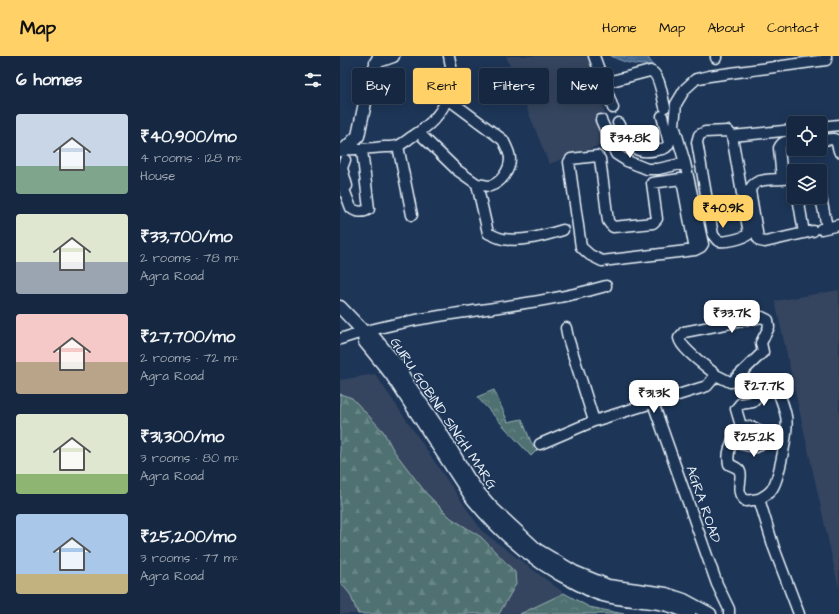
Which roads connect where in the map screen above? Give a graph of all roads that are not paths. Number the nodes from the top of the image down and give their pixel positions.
1 (393, 56) edge
2 (449, 56) edge
3 (594, 56) edge
4 (826, 56) edge
5 (377, 59) edge
6 (791, 60) edge
7 (451, 68) edge
8 (598, 68) edge
9 (613, 81) edge
10 (445, 104) edge
11 (455, 104) edge
12 (612, 104) edge
13 (613, 108) dead end
14 (601, 120) dead end
15 (618, 123) dead end
16 (839, 125) edge
17 (827, 126) edge
18 (787, 131) edge
19 (420, 133) junction
20 (732, 136) junction
21 (827, 140) edge
22 (787, 141) edge
23 (398, 146) junction
24 (362, 150) junction
25 (839, 151) edge
26 (647, 152) junction
27 (343, 154) edge
28 (363, 160) junction
29 (685, 162) junction
30 (647, 169) junction
31 (340, 179) edge
32 (782, 179) junction
33 (787, 179) edge
34 (477, 184) junction
35 (802, 204) edge
36 (819, 204) edge
37 (354, 210) junction
38 (412, 215) dead end
39 (839, 225) edge
40 (563, 230) dead end
41 (815, 230) junction
42 (695, 250) junction
43 (606, 286) dead end
44 (340, 307) edge
45 (566, 328) dead end
46 (367, 336) junction
47 (340, 339) edge
48 (716, 375) junction
49 (653, 403) junction
50 (594, 421) junction
51 (742, 426) junction
52 (765, 439) junction
53 (784, 441) junction
54 (732, 442) junction
55 (540, 444) dead end
56 (759, 498) junction
57 (625, 594) junction
58 (730, 612) edge
59 (689, 614) edge
60 (710, 614) edge
61 (799, 614) edge

1 - 5 street
2 - 7 street
3 - 8 street
4 - 6 street
5 - 27 street
6 - 29 street
9 - 26 street
10 - 19 street
11 - 34 street
12 - 13 street
14 - 30 street
15 - 26 street
16 - 17 street
18 - 20 street
19 - 23 street
19 - 34 street
20 - 20 street
21 - 25 street
22 - 32 street
23 - 24 street
23 - 38 street
24 - 27 street
24 - 28 street
26 - 30 street
27 - 28 street
27 - 37 street
28 - 37 street
29 - 30 street
29 - 42 street
31 - 37 street
32 - 33 street
32 - 41 street
34 - 40 street
35 - 41 street
36 - 41 street
39 - 41 street
42 - 42 street
43 - 46 street
44 - 46 street, GURU GOBIND SINGH MARG
45 - 50 street
46 - 47 street
46 - 57 street, GURU GOBIND SINGH MARG
48 - 48 street
48 - 49 street
49 - 50 street
49 - 58 street, AGRA ROAD
50 - 55 street
51 - 52 street
51 - 53 street
51 - 54 street
52 - 53 street
52 - 54 street
53 - 56 street
54 - 56 street
56 - 61 street
57 - 59 street, GURU GOBIND SINGH MARG
57 - 60 street, GURU GOBIND SINGH MARG

